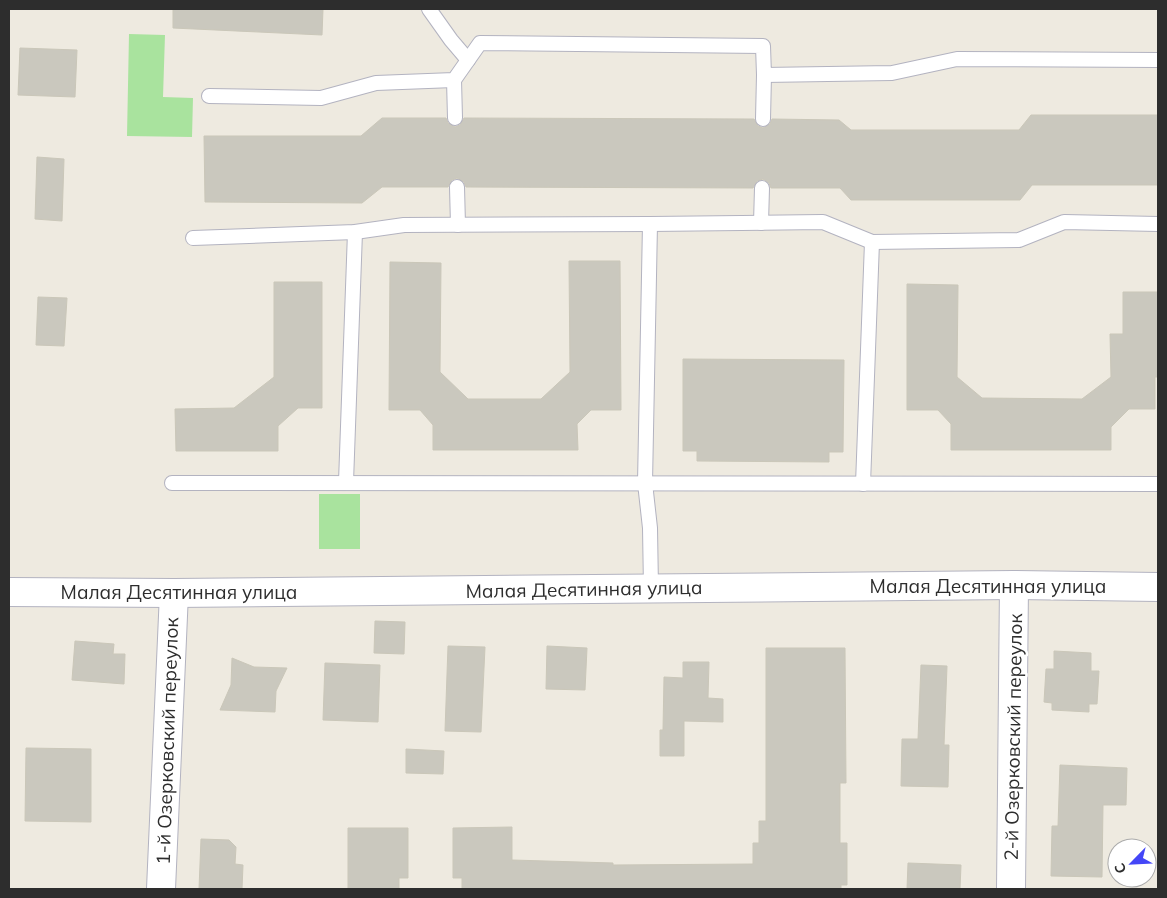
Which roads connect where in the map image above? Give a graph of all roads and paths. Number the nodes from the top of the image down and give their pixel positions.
1 (429, 9) edge
2 (468, 60) junction
3 (1158, 60) edge
4 (764, 74) junction
5 (454, 80) junction
6 (209, 96) dead end
7 (455, 118) dead end
8 (763, 119) dead end
9 (457, 187) dead end
10 (762, 188) dead end
11 (761, 223) junction
12 (650, 224) junction
13 (1158, 224) edge
14 (458, 225) junction
15 (355, 232) junction
16 (193, 238) dead end
17 (872, 242) junction
18 (346, 482) junction
19 (172, 483) dead end
20 (644, 483) junction
21 (863, 484) junction
22 (1158, 484) edge
23 (1014, 585) junction
24 (651, 588) junction
25 (1158, 588) edge
26 (9, 592) edge
27 (174, 593) junction
28 (161, 889) edge
29 (1011, 889) edge

1 - 2 lane
2 - 4 lane
2 - 5 lane
3 - 4 lane
4 - 8 lane
5 - 6 lane
5 - 7 lane
9 - 14 lane
10 - 11 lane
11 - 12 lane
11 - 17 lane
12 - 14 lane
12 - 20 lane
13 - 17 lane
14 - 15 lane
15 - 16 lane
15 - 18 lane
17 - 21 lane
18 - 19 lane
18 - 20 lane
20 - 21 lane
20 - 24 lane
21 - 22 lane
23 - 24 street, Малая Десятинная улица
23 - 25 street, Малая Десятинная улица
23 - 29 street, 2-й Озерковский переулок
24 - 27 street, Малая Десятинная улица
26 - 27 street, Малая Десятинная улица
27 - 28 street, 1-й Озерковский переулок

